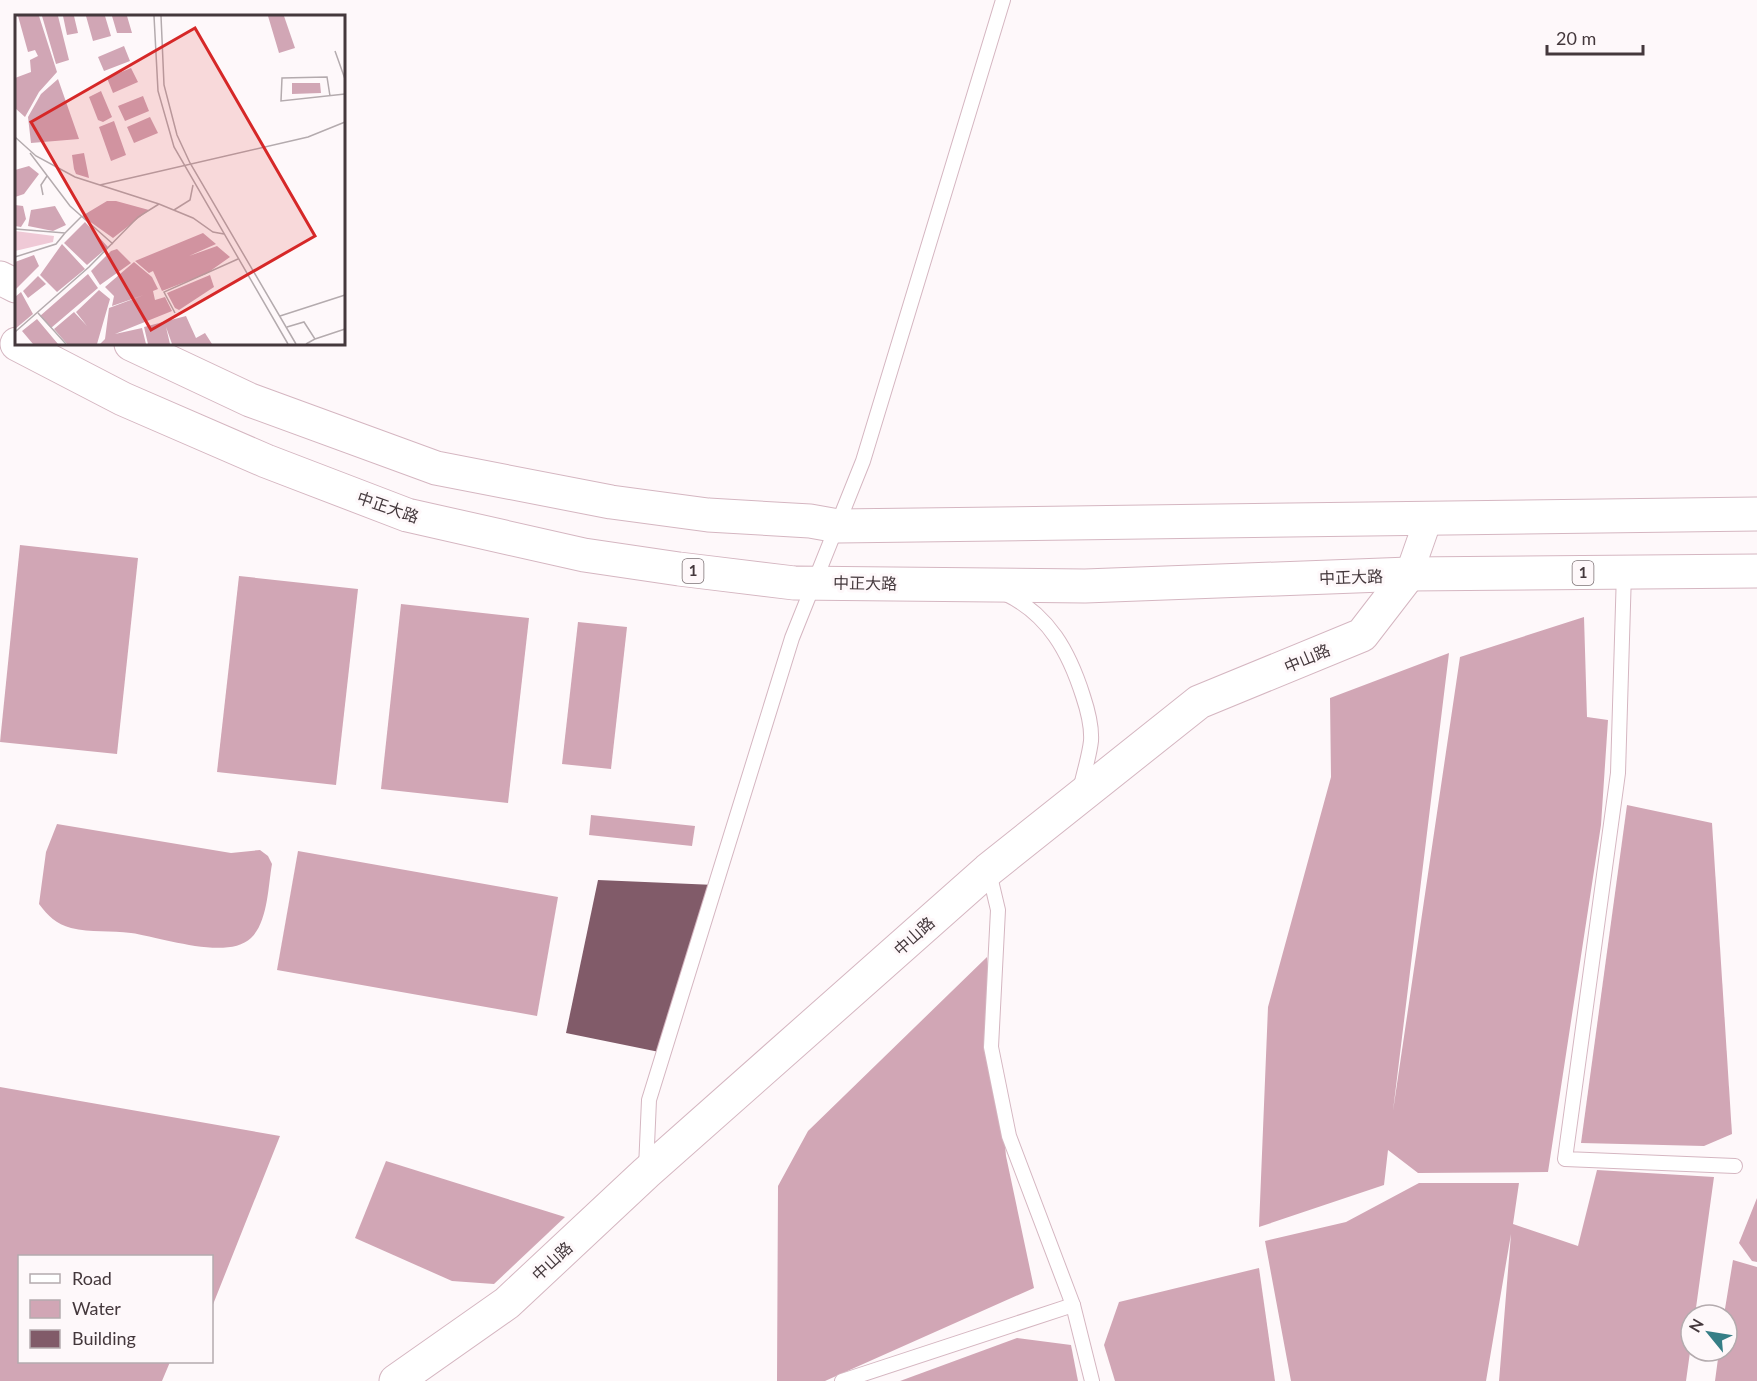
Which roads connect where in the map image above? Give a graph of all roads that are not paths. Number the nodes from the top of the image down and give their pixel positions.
1 (1003, 0) edge
2 (0, 278) edge
3 (15, 286) edge
4 (0, 335) edge
5 (15, 342) edge
6 (21, 345) edge
7 (133, 345) edge
8 (1757, 514) edge
9 (1429, 517) junction
10 (838, 526) junction
11 (1757, 571) edge
12 (1624, 572) junction
13 (1410, 574) junction
14 (814, 582) junction
15 (988, 584) junction
16 (1077, 800) junction
17 (988, 870) junction
18 (1735, 1166) dead end
19 (646, 1173) junction
20 (1072, 1305) junction
21 (396, 1381) edge
22 (842, 1381) edge
23 (1092, 1381) edge

1 - 10 lane
2 - 3 main road
4 - 5 main road, 中正大路 / 1
6 - 14 main road, 中正大路 / 1
7 - 10 main road
8 - 9 main road
9 - 10 main road
9 - 13 street, 中山路
10 - 14 lane
11 - 12 main road, 中正大路 / 1
12 - 13 main road, 中正大路 / 1
12 - 18 lane
13 - 15 main road, 中正大路 / 1
13 - 16 main road, 中山路
14 - 15 main road, 中正大路 / 1
14 - 19 lane
15 - 16 lane
16 - 17 main road, 中山路
17 - 19 main road, 中山路
17 - 20 lane
19 - 21 main road, 中山路
20 - 22 lane
20 - 23 lane

